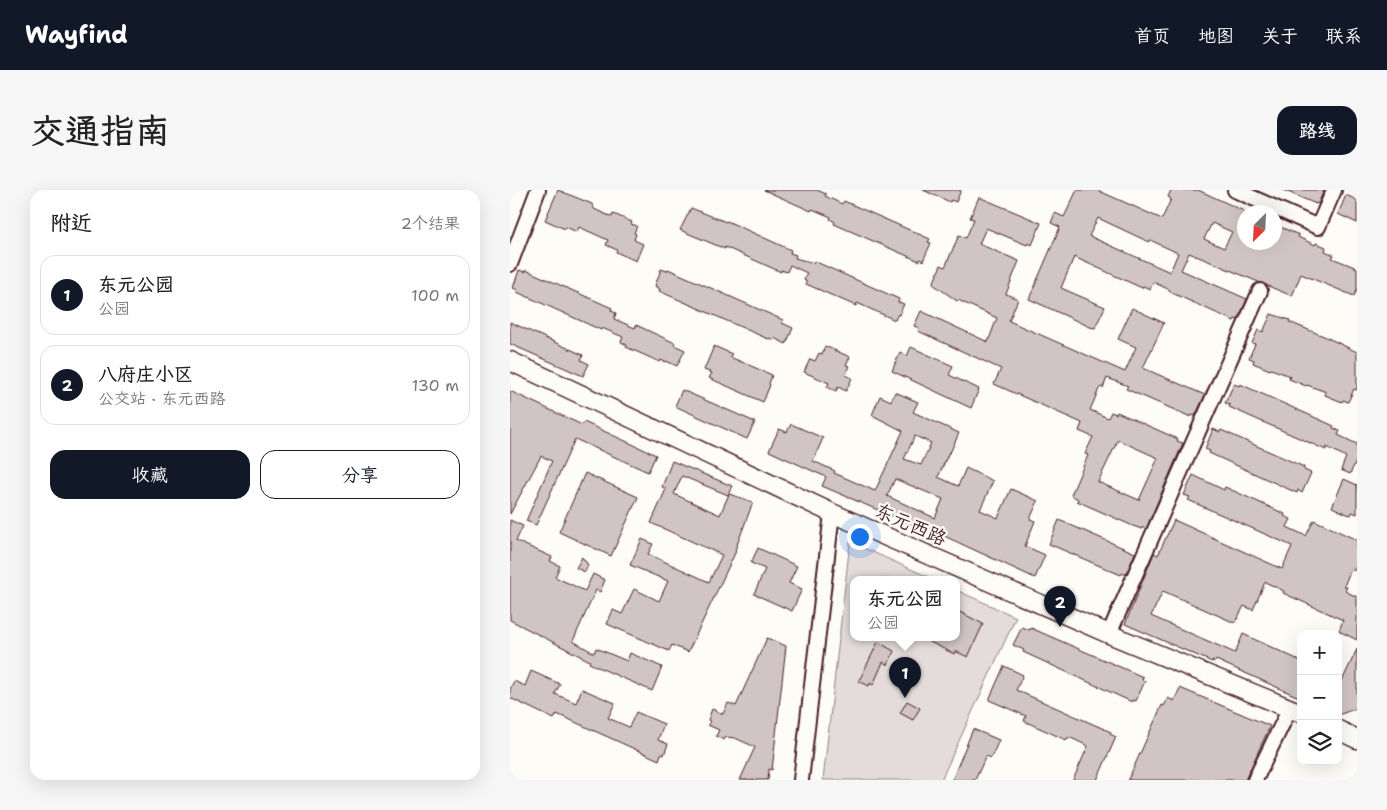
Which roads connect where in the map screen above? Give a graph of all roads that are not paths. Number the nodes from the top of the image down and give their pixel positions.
1 (538, 190) edge
2 (1235, 190) edge
3 (1334, 190) edge
4 (510, 264) edge
5 (1260, 291) dead end
6 (510, 361) edge
7 (832, 513) junction
8 (1109, 634) junction
9 (1295, 711) edge
10 (1342, 732) edge
11 (1357, 739) edge
12 (801, 780) edge
13 (1256, 780) edge

1 - 4 street
2 - 3 street
5 - 8 street
6 - 7 street, 东元西路
7 - 8 street, 东元西路
7 - 12 street
8 - 9 street, 东元西路
9 - 13 street
10 - 11 street

